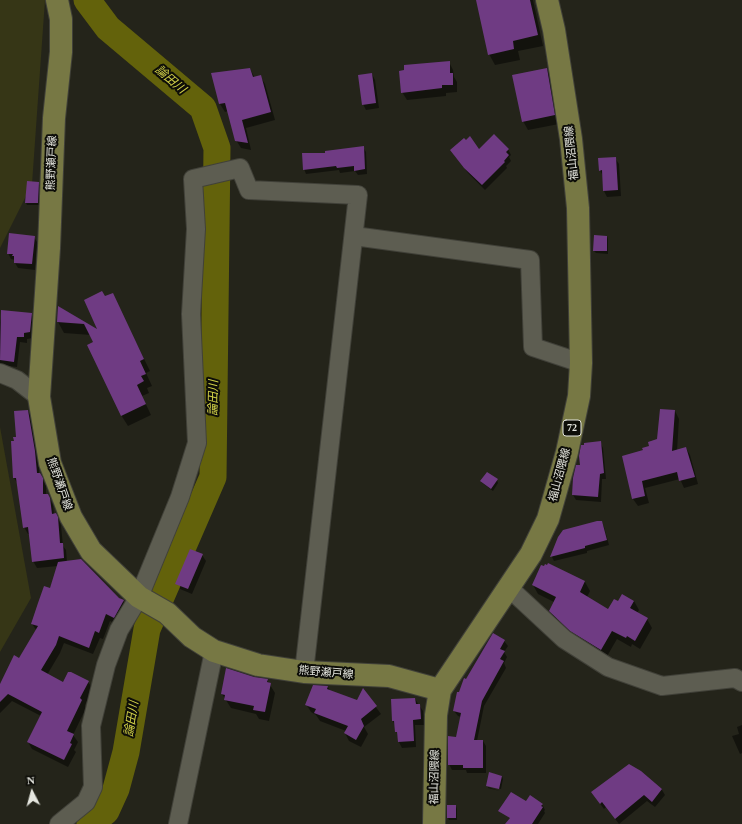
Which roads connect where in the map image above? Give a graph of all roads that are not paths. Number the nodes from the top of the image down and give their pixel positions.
1 (57, 0) edge
2 (548, 0) edge
3 (354, 236) junction
4 (581, 363) junction
5 (0, 373) edge
6 (39, 397) junction
7 (508, 588) junction
8 (139, 597) junction
9 (214, 651) junction
10 (304, 672) junction
11 (742, 682) edge
12 (440, 690) junction
13 (59, 824) edge
14 (178, 824) edge
15 (434, 824) edge

1 - 6 main road, 熊野瀬戸線
2 - 4 main road, 福山沼隈線 / 72
3 - 4 street
3 - 8 street
3 - 10 street
4 - 7 main road, 福山沼隈線 / 72
5 - 6 street
6 - 8 main road, 熊野瀬戸線
7 - 11 street
7 - 12 main road, 福山沼隈線 / 72
8 - 9 main road, 熊野瀬戸線
8 - 13 street
9 - 10 main road, 熊野瀬戸線
9 - 14 street
10 - 12 main road, 熊野瀬戸線
12 - 15 main road, 福山沼隈線 / 72

